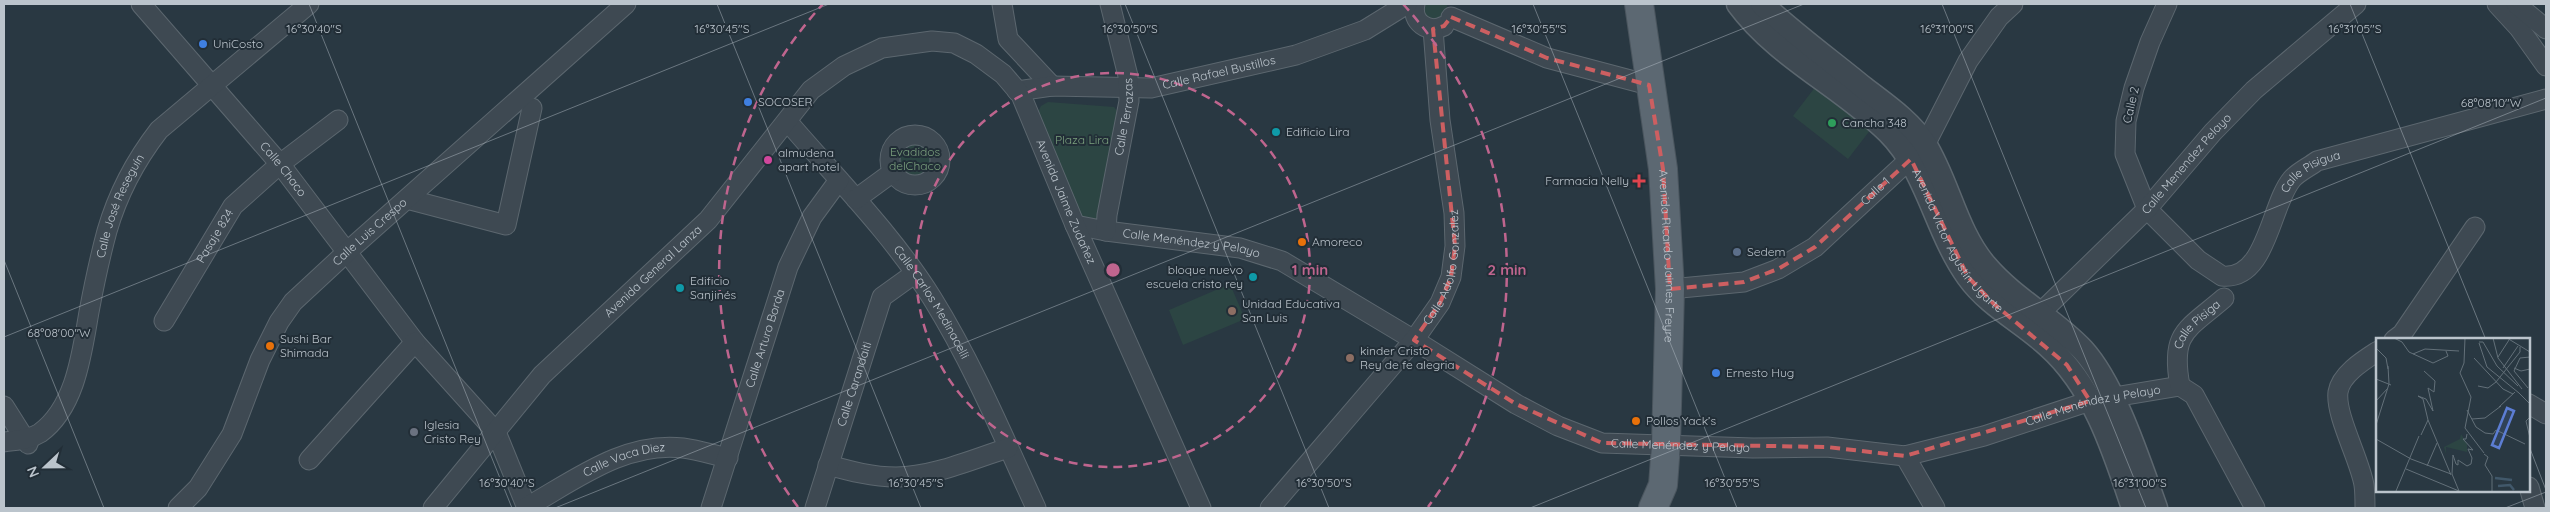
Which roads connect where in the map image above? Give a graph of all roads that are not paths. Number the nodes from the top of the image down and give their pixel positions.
1 (141, 4) edge
2 (309, 4) edge
3 (626, 4) edge
4 (1002, 4) edge
5 (1110, 4) edge
6 (1408, 4) edge
7 (1414, 4) edge
8 (1639, 4) edge
9 (1738, 4) edge
10 (1762, 4) edge
11 (2014, 4) edge
12 (2168, 4) edge
13 (2356, 4) edge
14 (2497, 4) edge
15 (2516, 4) edge
16 (1452, 10) edge
17 (1433, 29) junction
18 (2546, 29) edge
19 (882, 48) joint
20 (2546, 66) edge
21 (1649, 85) junction
22 (212, 86) junction
23 (1052, 86) junction
24 (1129, 89) junction
25 (1017, 91) junction
26 (2546, 99) edge
27 (532, 108) dead end
28 (338, 120) dead end
29 (788, 122) junction
30 (1918, 152) junction
31 (280, 164) junction
32 (893, 172) dead end
33 (839, 180) junction
34 (407, 199) junction
35 (856, 199) junction
36 (2147, 209) junction
37 (1075, 225) junction
38 (2475, 227) dead end
39 (1106, 231) junction
40 (348, 251) junction
41 (914, 274) junction
42 (1670, 289) junction
43 (2224, 298) dead end
44 (2040, 313) junction
45 (164, 321) dead end
46 (2025, 329) junction
47 (2402, 338) edge
48 (1414, 340) junction
49 (415, 342) junction
50 (2376, 352) edge
51 (2180, 386) junction
52 (2101, 399) junction
53 (2530, 405) edge
54 (4, 406) edge
55 (2546, 414) edge
56 (496, 432) junction
57 (4, 442) edge
58 (27, 442) junction
59 (1666, 445) junction
60 (1008, 448) junction
61 (1905, 456) junction
62 (728, 458) junction
63 (309, 460) dead end
64 (828, 465) junction
65 (2530, 490) edge
66 (178, 508) edge
67 (433, 508) edge
68 (527, 508) edge
69 (711, 508) edge
70 (815, 508) edge
71 (1036, 508) edge
72 (1201, 508) edge
73 (1270, 508) edge
74 (1653, 508) edge
75 (1935, 508) edge
76 (2133, 508) edge
77 (2156, 508) edge
78 (2255, 508) edge
79 (2365, 508) edge
80 (2535, 508) edge

1 - 22 street, Calle Chaco
2 - 22 street, Calle José Reseguín
3 - 34 street, Calle Luis Crespo
4 - 23 street
5 - 24 street, Calle Terrazas
6 - 24 street, Calle Rafael Bustillos
7 - 17 street
8 - 21 main road, Avenida Ricardo Jaimes Freyre
9 - 30 street, Avenida Víctor Agustín Ugarte
10 - 30 street, Avenida Víctor Agustín Ugarte
11 - 30 street, Calle 1
12 - 36 street, Calle 2
13 - 36 street, Calle Menendez Pelayo
14 - 20 street
15 - 18 street
16 - 17 street
16 - 21 street
17 - 48 street, Calle Adolfo Gonzalez
19 - 25 street, Avenida Jaime Zudañez
19 - 29 street, Avenida General Lanza
21 - 42 main road, Avenida Ricardo Jaimes Freyre
22 - 31 street, Calle Chaco
22 - 58 street, Calle José Reseguín
23 - 24 street, Calle Rafael Bustillos
23 - 25 street, Calle Rafael Bustillos
24 - 39 street, Calle Terrazas
25 - 37 street, Avenida Jaime Zudañez
26 - 36 street, Calle Pisigua
27 - 34 street
28 - 31 street, Pasaje 824
29 - 33 street, Calle Carlos Medinacelli
29 - 56 street, Avenida General Lanza
30 - 42 street, Calle 1
30 - 44 street, Avenida Víctor Agustín Ugarte
30 - 46 street, Avenida Víctor Agustín Ugarte
31 - 40 street, Calle Chaco
31 - 45 street, Pasaje 824
32 - 35 street
33 - 35 street, Calle Carlos Medinacelli
33 - 62 street, Calle Arturo Borda
34 - 40 street, Calle Luis Crespo
35 - 41 street, Calle Carlos Medinacelli
36 - 44 street, Calle Menendez Pelayo
37 - 39 street, Calle Menéndez y Pelayo
37 - 72 street, Avenida Jaime Zudañez
38 - 47 street
39 - 48 street, Calle Menéndez y Pelayo
40 - 49 street, Calle Chaco
40 - 66 street, Calle Luis Crespo
41 - 60 street, Calle Carlos Medinacelli
41 - 64 street, Calle Carandaiti
42 - 59 main road, Avenida Ricardo Jaimes Freyre
43 - 51 street, Calle Pisiga
44 - 46 street, Calle Menendez Pelayo
44 - 52 street, Avenida Víctor Agustín Ugarte
46 - 52 street, Avenida Víctor Agustín Ugarte
48 - 59 street, Calle Menéndez y Pelayo
48 - 73 street, Calle Adolfo Gonzalez
49 - 56 street, Calle Chaco
49 - 63 street
50 - 79 street
51 - 52 street, Calle Menéndez y Pelayo
51 - 78 street
52 - 61 street, Calle Menéndez y Pelayo
52 - 76 street, Avenida Víctor Agustín Ugarte
52 - 77 street, Avenida Víctor Agustín Ugarte
53 - 55 street
54 - 58 street
56 - 67 street, Avenida General Lanza
56 - 68 street, Calle Chaco
57 - 58 street, Calle José Reseguín
59 - 61 street, Calle Menéndez y Pelayo
59 - 74 main road, Avenida Ricardo Jaimes Freyre
60 - 64 street
60 - 71 street, Calle Carlos Medinacelli
61 - 75 street
62 - 68 street, Calle Vaca Diez
62 - 69 street, Calle Arturo Borda
64 - 70 street, Calle Carandaiti
65 - 80 street

